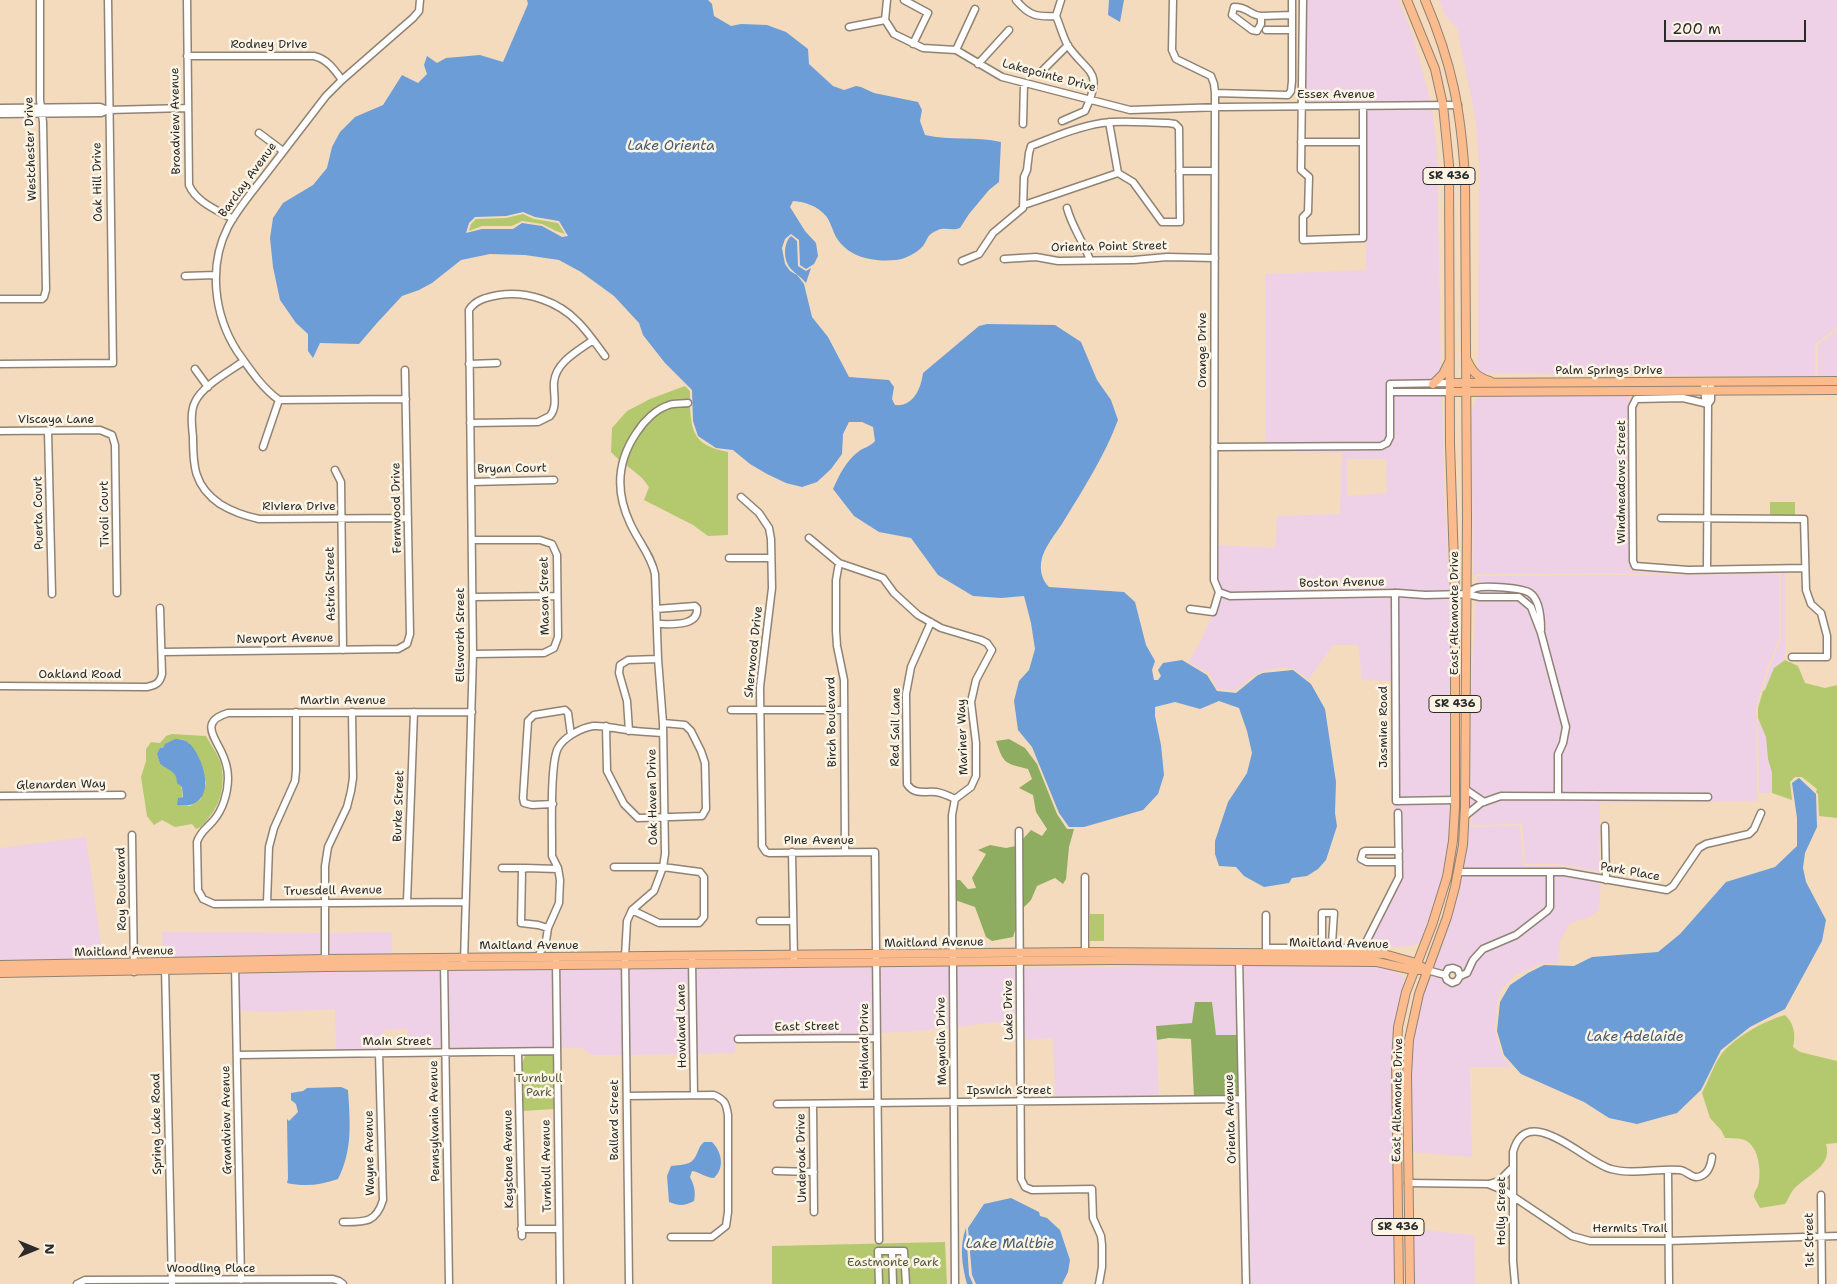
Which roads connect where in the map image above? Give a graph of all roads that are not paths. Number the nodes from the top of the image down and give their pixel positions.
1 (40, 0) edge
2 (108, 0) edge
3 (187, 0) edge
4 (420, 0) edge
5 (887, 0) edge
6 (904, 0) edge
7 (1016, 0) edge
8 (1061, 0) edge
9 (1172, 0) edge
10 (1292, 0) edge
11 (1303, 0) edge
12 (1407, 0) edge
13 (1425, 0) edge
14 (975, 9) dead end
15 (1292, 15) junction
16 (1056, 16) junction
17 (1261, 16) junction
18 (885, 20) junction
19 (849, 28) dead end
20 (1009, 30) dead end
21 (1266, 30) dead end
22 (1292, 30) junction
23 (913, 44) junction
24 (1068, 45) junction
25 (956, 50) junction
26 (187, 56) junction
27 (978, 64) junction
28 (1040, 73) dead end
29 (342, 80) junction
30 (1024, 83) junction
31 (1215, 93) junction
32 (1091, 99) junction
33 (1443, 105) junction
34 (1301, 106) junction
35 (1458, 106) junction
36 (1214, 107) junction
37 (0, 108) edge
38 (187, 108) junction
39 (108, 110) junction
40 (1363, 110) junction
41 (42, 111) junction
42 (0, 114) edge
43 (1062, 121) dead end
44 (1109, 122) junction
45 (1023, 124) dead end
46 (259, 132) dead end
47 (1301, 142) junction
48 (1363, 142) junction
49 (283, 151) junction
50 (1179, 171) junction
51 (1214, 172) junction
52 (1118, 173) junction
53 (1024, 205) junction
54 (1067, 208) dead end
55 (233, 219) junction
56 (1449, 248) junction
57 (1465, 248) junction
58 (1215, 258) junction
59 (1004, 259) dead end
60 (1090, 260) junction
61 (962, 261) dead end
62 (216, 275) junction
63 (185, 276) dead end
64 (0, 299) edge
65 (593, 340) junction
66 (605, 356) dead end
67 (1465, 356) junction
68 (1450, 360) junction
69 (244, 361) junction
70 (497, 363) dead end
71 (0, 364) edge
72 (469, 364) junction
73 (195, 369) dead end
74 (405, 370) dead end
75 (1837, 381) edge
76 (1708, 382) junction
77 (1450, 383) junction
78 (1465, 383) junction
79 (1496, 383) junction
80 (1433, 384) junction
81 (208, 387) junction
82 (1708, 390) junction
83 (1837, 390) edge
84 (1390, 392) junction
85 (1450, 392) junction
86 (1465, 392) junction
87 (406, 399) junction
88 (279, 400) junction
89 (688, 404) dead end
90 (1708, 404) junction
91 (470, 423) junction
92 (0, 431) edge
93 (48, 431) junction
94 (112, 434) joint
95 (1214, 447) junction
96 (263, 448) dead end
97 (335, 470) dead end
98 (554, 480) dead end
99 (471, 482) junction
100 (741, 497) dead end
101 (342, 518) junction
102 (408, 518) junction
103 (1661, 518) dead end
104 (1708, 518) junction
105 (809, 538) dead end
106 (472, 540) junction
107 (729, 558) dead end
108 (771, 558) junction
109 (839, 564) junction
110 (1804, 568) junction
111 (1707, 569) junction
112 (1219, 592) junction
113 (117, 593) dead end
114 (1395, 593) junction
115 (52, 594) dead end
116 (1455, 594) junction
117 (1466, 594) junction
118 (557, 596) junction
119 (473, 597) junction
120 (160, 608) dead end
121 (1190, 608) dead end
122 (656, 609) junction
123 (931, 622) junction
124 (657, 624) junction
125 (1541, 633) junction
126 (407, 644) joint
127 (343, 650) junction
128 (162, 652) junction
129 (473, 654) junction
130 (1792, 657) dead end
131 (658, 659) junction
132 (0, 686) edge
133 (731, 710) dead end
134 (760, 710) junction
135 (843, 710) junction
136 (296, 712) junction
137 (352, 712) junction
138 (414, 712) junction
139 (472, 712) junction
140 (663, 723) junction
141 (606, 726) junction
142 (629, 731) junction
143 (1455, 731) junction
144 (663, 733) junction
145 (571, 735) junction
146 (1465, 744) junction
147 (1465, 789) junction
148 (0, 796) edge
149 (122, 796) dead end
150 (1558, 796) junction
151 (1708, 797) dead end
152 (955, 799) junction
153 (1455, 800) junction
154 (1484, 802) junction
155 (553, 804) junction
156 (1398, 813) dead end
157 (1761, 813) dead end
158 (664, 816) junction
159 (1465, 816) junction
160 (1605, 826) dead end
161 (1019, 831) dead end
162 (132, 836) dead end
163 (764, 850) joint
164 (1399, 851) junction
165 (792, 852) junction
166 (845, 852) junction
167 (875, 852) joint
168 (1451, 854) junction
169 (1399, 862) junction
170 (614, 867) dead end
171 (663, 867) junction
172 (502, 868) dead end
173 (525, 868) junction
174 (558, 869) junction
175 (1448, 869) junction
176 (1458, 872) junction
177 (1550, 872) junction
178 (1085, 877) dead end
179 (1606, 880) junction
180 (1455, 887) junction
181 (203, 899) joint
182 (406, 902) junction
183 (465, 902) junction
184 (268, 903) junction
185 (325, 903) junction
186 (632, 910) junction
187 (1266, 915) dead end
188 (760, 921) dead end
189 (793, 921) junction
190 (548, 928) junction
191 (1085, 952) junction
192 (1326, 955) junction
193 (1112, 956) junction
194 (1020, 957) junction
195 (1239, 957) junction
196 (538, 958) junction
197 (876, 958) junction
198 (952, 958) junction
199 (794, 959) junction
200 (692, 960) junction
201 (556, 961) junction
202 (625, 961) junction
203 (444, 962) junction
204 (464, 962) junction
205 (1377, 962) junction
206 (325, 963) junction
207 (235, 964) junction
208 (0, 965) edge
209 (18, 965) junction
210 (165, 967) junction
211 (1414, 967) junction
212 (88, 968) junction
213 (134, 968) junction
214 (1427, 970) junction
215 (29, 973) junction
216 (0, 974) edge
217 (1445, 975) junction
218 (1460, 976) junction
219 (1408, 982) junction
220 (877, 1038) junction
221 (738, 1039) dead end
222 (557, 1051) junction
223 (518, 1052) junction
224 (380, 1054) junction
225 (445, 1054) junction
226 (237, 1055) junction
227 (694, 1095) junction
228 (626, 1096) junction
229 (1397, 1098) junction
230 (1242, 1099) junction
231 (1021, 1102) junction
232 (954, 1103) junction
233 (777, 1104) dead end
234 (813, 1104) junction
235 (877, 1104) junction
236 (1407, 1107) junction
237 (1712, 1157) dead end
238 (1513, 1167) junction
239 (1398, 1170) junction
240 (1668, 1170) junction
241 (776, 1172) dead end
242 (814, 1172) junction
243 (1398, 1182) junction
244 (1408, 1183) junction
245 (1488, 1184) junction
246 (1408, 1195) junction
247 (1820, 1195) dead end
248 (1514, 1197) junction
249 (814, 1212) dead end
250 (343, 1222) dead end
251 (559, 1229) junction
252 (1837, 1236) edge
253 (671, 1237) dead end
254 (1821, 1237) junction
255 (879, 1240) dead end
256 (1668, 1241) junction
257 (892, 1251) junction
258 (241, 1280) junction
259 (172, 1282) edge
260 (1402, 1282) edge
261 (78, 1284) edge
262 (343, 1284) edge
263 (449, 1284) edge
264 (560, 1284) edge
265 (629, 1284) edge
266 (879, 1284) edge
267 (892, 1284) edge
268 (906, 1284) edge
269 (955, 1284) edge
270 (1099, 1284) edge
271 (1246, 1284) edge
272 (1410, 1284) edge
273 (1515, 1284) edge
274 (1670, 1284) edge
275 (1822, 1284) edge

1 - 41 street, Westchester Drive
2 - 39 street, Oak Hill Drive
3 - 26 street, Broadview Avenue
4 - 29 street, Barclay Avenue
5 - 18 street
6 - 23 street
7 - 16 street
8 - 16 street
9 - 31 street
10 - 15 street
11 - 34 street
12 - 33 main road, SR 436
13 - 35 main road, East Altamonte Drive / SR 436
14 - 25 street
15 - 17 street
15 - 22 street
16 - 24 street
17 - 17 street
18 - 19 street
18 - 23 street, Lakepointe Drive
20 - 27 street
21 - 22 street
22 - 31 street
23 - 25 street, Lakepointe Drive
24 - 28 street
24 - 32 street
25 - 27 street, Lakepointe Drive
26 - 29 street, Rodney Drive
26 - 38 street, Broadview Avenue
27 - 30 street, Lakepointe Drive
29 - 49 street, Barclay Avenue
30 - 32 street, Lakepointe Drive
30 - 45 street
31 - 36 street, Orange Drive
32 - 36 street, Lakepointe Drive
32 - 43 street
33 - 35 street, Essex Avenue
33 - 40 street, Essex Avenue
33 - 56 main road, SR 436
34 - 36 street, Essex Avenue
34 - 40 street, Essex Avenue
34 - 47 street
35 - 57 main road, East Altamonte Drive / SR 436
36 - 51 street, Orange Drive
37 - 41 street
38 - 39 street
38 - 55 street, Broadview Avenue
39 - 41 street
39 - 71 street, Oak Hill Drive
40 - 48 street
41 - 42 street
41 - 64 street, Westchester Drive
44 - 50 street
44 - 52 street
44 - 53 street
46 - 49 street
47 - 48 street
47 - 48 street
49 - 55 street, Barclay Avenue
50 - 51 street
50 - 52 street
51 - 58 street, Orange Drive
52 - 53 street
53 - 61 street
54 - 60 street
55 - 62 street, Barclay Avenue
56 - 57 main road
56 - 68 main road, SR 436
57 - 67 main road, East Altamonte Drive / SR 436
58 - 60 street, Orienta Point Street
58 - 95 street, Orange Drive
59 - 60 street, Orienta Point Street
62 - 63 street
62 - 69 street, Barclay Avenue
65 - 66 street
65 - 72 street, Ellsworth Street
65 - 91 street
67 - 78 main road, East Altamonte Drive / SR 436
67 - 79 main road
68 - 77 main road, SR 436
68 - 80 main road
69 - 81 street, Riviera Drive
69 - 88 street, Barclay Avenue
70 - 72 street
72 - 91 street, Ellsworth Street
73 - 81 street
74 - 87 street, Fernwood Drive
75 - 76 main road, Palm Springs Drive
76 - 79 main road, Palm Springs Drive
76 - 82 street
77 - 78 main road, Palm Springs Drive
77 - 80 street, Palm Springs Drive
77 - 85 main road, SR 436
78 - 79 main road, Palm Springs Drive
78 - 86 main road, East Altamonte Drive / SR 436
80 - 84 street, Palm Springs Drive
81 - 101 street, Riviera Drive
82 - 83 main road, Palm Springs Drive
82 - 86 main road, Palm Springs Drive
82 - 90 street
84 - 85 street, Palm Springs Drive
84 - 95 street, Palm Springs Drive
85 - 86 main road, Palm Springs Drive
85 - 116 main road, SR 436
86 - 117 main road, East Altamonte Drive / SR 436
87 - 88 street
87 - 102 street, Fernwood Drive
88 - 96 street
89 - 122 street, Oak Haven Drive
90 - 104 street
90 - 111 street, Windmeadows Street
91 - 99 street, Ellsworth Street
92 - 93 street, Viscaya Lane
93 - 94 street, Viscaya Lane
93 - 115 street, Puerta Court
94 - 113 street, Tivoli Court
95 - 112 street, Orange Drive
97 - 101 street, Astria Street
98 - 99 street, Bryan Court
99 - 106 street, Ellsworth Street
100 - 108 street, Sherwood Drive
101 - 102 street, Riviera Drive
101 - 127 street, Astria Street
102 - 126 street, Fernwood Drive
103 - 104 street
104 - 110 street
104 - 111 street
105 - 109 street, Mariner Way
106 - 118 street, Mason Street
106 - 119 street, Ellsworth Street
107 - 108 street
108 - 134 street, Sherwood Drive
109 - 123 street, Mariner Way
109 - 135 street, Birch Boulevard
110 - 111 street, Windmeadows Street
110 - 130 street
112 - 114 street, Boston Avenue
112 - 121 street
114 - 116 street, Boston Avenue
114 - 153 street, Jasmine Road
116 - 117 street, Boston Avenue
116 - 143 main road, SR 436
117 - 125 street, Boston Avenue
117 - 125 street, Boston Avenue
117 - 146 main road, East Altamonte Drive / SR 436
118 - 119 street
118 - 129 street, Mason Street
119 - 129 street, Ellsworth Street
120 - 128 street
122 - 124 street, Oak Haven Drive
122 - 124 street
123 - 152 street, Red Sail Lane
123 - 152 street, Mariner Way
124 - 131 street, Oak Haven Drive
125 - 150 street, Boston Avenue
126 - 127 street, Newport Avenue
127 - 128 street, Newport Avenue
128 - 132 street, Oakland Road
129 - 139 street, Ellsworth Street
131 - 140 street, Oak Haven Drive
131 - 142 street
133 - 134 street
134 - 135 street
134 - 163 street, Sherwood Drive
135 - 166 street, Birch Boulevard
136 - 137 street, Martin Avenue
136 - 181 street, Martin Avenue
136 - 184 street
137 - 138 street, Martin Avenue
137 - 185 street
138 - 139 street, Martin Avenue
138 - 182 street, Burke Street
139 - 183 street, Ellsworth Street
140 - 144 street, Oak Haven Drive
140 - 158 street
141 - 142 street
141 - 145 street
141 - 158 street
142 - 144 street
143 - 146 main road
143 - 153 main road, SR 436
144 - 158 street, Oak Haven Drive
145 - 155 street
145 - 155 street
146 - 147 main road, East Altamonte Drive / SR 436
147 - 154 street
147 - 159 main road, East Altamonte Drive / SR 436
148 - 149 street, Glenarden Way
150 - 151 street
150 - 154 street
152 - 198 street, Magnolia Drive
153 - 168 main road, SR 436
154 - 159 street
155 - 174 street
156 - 164 street
157 - 179 street, Park Place
158 - 171 street, Oak Haven Drive
159 - 176 main road, East Altamonte Drive / SR 436
160 - 179 street
161 - 194 street, Lake Drive
162 - 213 street, Roy Boulevard
163 - 165 street, Pine Avenue
164 - 169 street
164 - 169 street
165 - 166 street, Pine Avenue
165 - 189 street
166 - 167 street, Pine Avenue
167 - 197 street, Highland Drive
168 - 175 main road, SR 436
168 - 176 main road
169 - 192 street
170 - 171 street
171 - 186 street, Oak Haven Drive
171 - 186 street
172 - 173 street
173 - 174 street
173 - 190 street
174 - 190 street
175 - 180 main road
175 - 211 main road, SR 436
176 - 177 street, Park Place
176 - 180 main road, East Altamonte Drive / SR 436
177 - 179 street, Park Place
177 - 218 street
178 - 191 street
180 - 214 main road, East Altamonte Drive / SR 436
181 - 184 street, Truesdell Avenue
182 - 183 street, Truesdell Avenue
182 - 185 street, Truesdell Avenue
183 - 204 street, Ellsworth Street
184 - 185 street, Truesdell Avenue
185 - 206 street
186 - 202 street
187 - 192 street
188 - 189 street
189 - 199 street
190 - 196 street
191 - 193 main road, Maitland Avenue
191 - 194 main road, Maitland Avenue
192 - 192 street
192 - 195 main road, Maitland Avenue
192 - 205 main road, Maitland Avenue
192 - 211 main road, Maitland Avenue
193 - 194 main road, Maitland Avenue
193 - 195 main road, Maitland Avenue
194 - 198 main road, Maitland Avenue
194 - 231 street, Lake Drive
195 - 230 street, Orienta Avenue
196 - 201 main road, Maitland Avenue
196 - 204 main road, Maitland Avenue
197 - 198 main road, Maitland Avenue
197 - 199 main road, Maitland Avenue
197 - 220 street, Highland Drive
198 - 232 street, Magnolia Drive
199 - 200 main road, Maitland Avenue
200 - 202 main road, Maitland Avenue
200 - 227 street, Howland Lane
201 - 202 main road, Maitland Avenue
201 - 204 main road, Maitland Avenue
201 - 222 street, Turnbull Avenue
202 - 228 street, Ballard Street
203 - 204 main road, Maitland Avenue
203 - 206 main road, Maitland Avenue
203 - 225 street, Pennsylvania Avenue
205 - 211 main road, Maitland Avenue
205 - 219 main road
206 - 207 main road, Maitland Avenue
207 - 210 main road, Maitland Avenue
207 - 226 street, Grandview Avenue
208 - 209 main road, Maitland Avenue
209 - 212 main road, Maitland Avenue
209 - 215 main road
210 - 213 main road, Maitland Avenue
210 - 259 street, Spring Lake Road
211 - 214 main road, Maitland Avenue
211 - 219 main road, SR 436
212 - 213 main road, Maitland Avenue
212 - 215 main road, Maitland Avenue
214 - 217 street
214 - 236 main road, East Altamonte Drive / SR 436
215 - 216 main road, Maitland Avenue
217 - 218 street
217 - 218 street
219 - 229 main road, East Altamonte Drive / SR 436
220 - 221 street, East Street
220 - 235 street, Highland Drive
222 - 223 street, Main Street
222 - 251 street, Turnbull Avenue
223 - 225 street, Main Street
223 - 251 street, Keystone Avenue
224 - 225 street, Main Street
224 - 226 street, Main Street
224 - 250 street, Wayne Avenue
225 - 263 street, Pennsylvania Avenue
226 - 258 street, Grandview Avenue
227 - 228 street
227 - 253 street
228 - 265 street, Ballard Street
229 - 236 main road
229 - 239 main road, East Altamonte Drive / SR 436
230 - 231 street, Ipswich Street
230 - 271 street, Orienta Avenue
231 - 232 street, Ipswich Street
231 - 270 street, Lake Drive
232 - 235 street, Ipswich Street
232 - 269 street, Magnolia Drive
233 - 234 street, Ipswich Street
234 - 235 street, Ipswich Street
234 - 242 street, Underoak Drive
235 - 255 street, Highland Drive
236 - 244 main road, East Altamonte Drive / SR 436
237 - 240 street
238 - 240 street, Holly Street
238 - 245 street
238 - 248 street, Holly Street
239 - 243 main road, East Altamonte Drive / SR 436
239 - 244 main road
240 - 256 street
241 - 242 street
242 - 249 street, Underoak Drive
243 - 246 main road
243 - 260 main road, East Altamonte Drive / SR 436
244 - 245 street, Hermits Trail
244 - 246 main road, East Altamonte Drive / SR 436
245 - 248 street, Hermits Trail
246 - 272 main road, East Altamonte Drive / SR 436
247 - 254 street, 1st Street
248 - 256 street, Hermits Trail
248 - 273 street, Holly Street
251 - 264 street, Turnbull Avenue
252 - 254 street, Hermits Trail
254 - 256 street, Hermits Trail
254 - 275 street, 1st Street
256 - 274 street
257 - 266 street
257 - 267 street
257 - 268 street
258 - 259 street, Woodling Place
258 - 262 street, Woodling Place
259 - 261 street, Woodling Place

